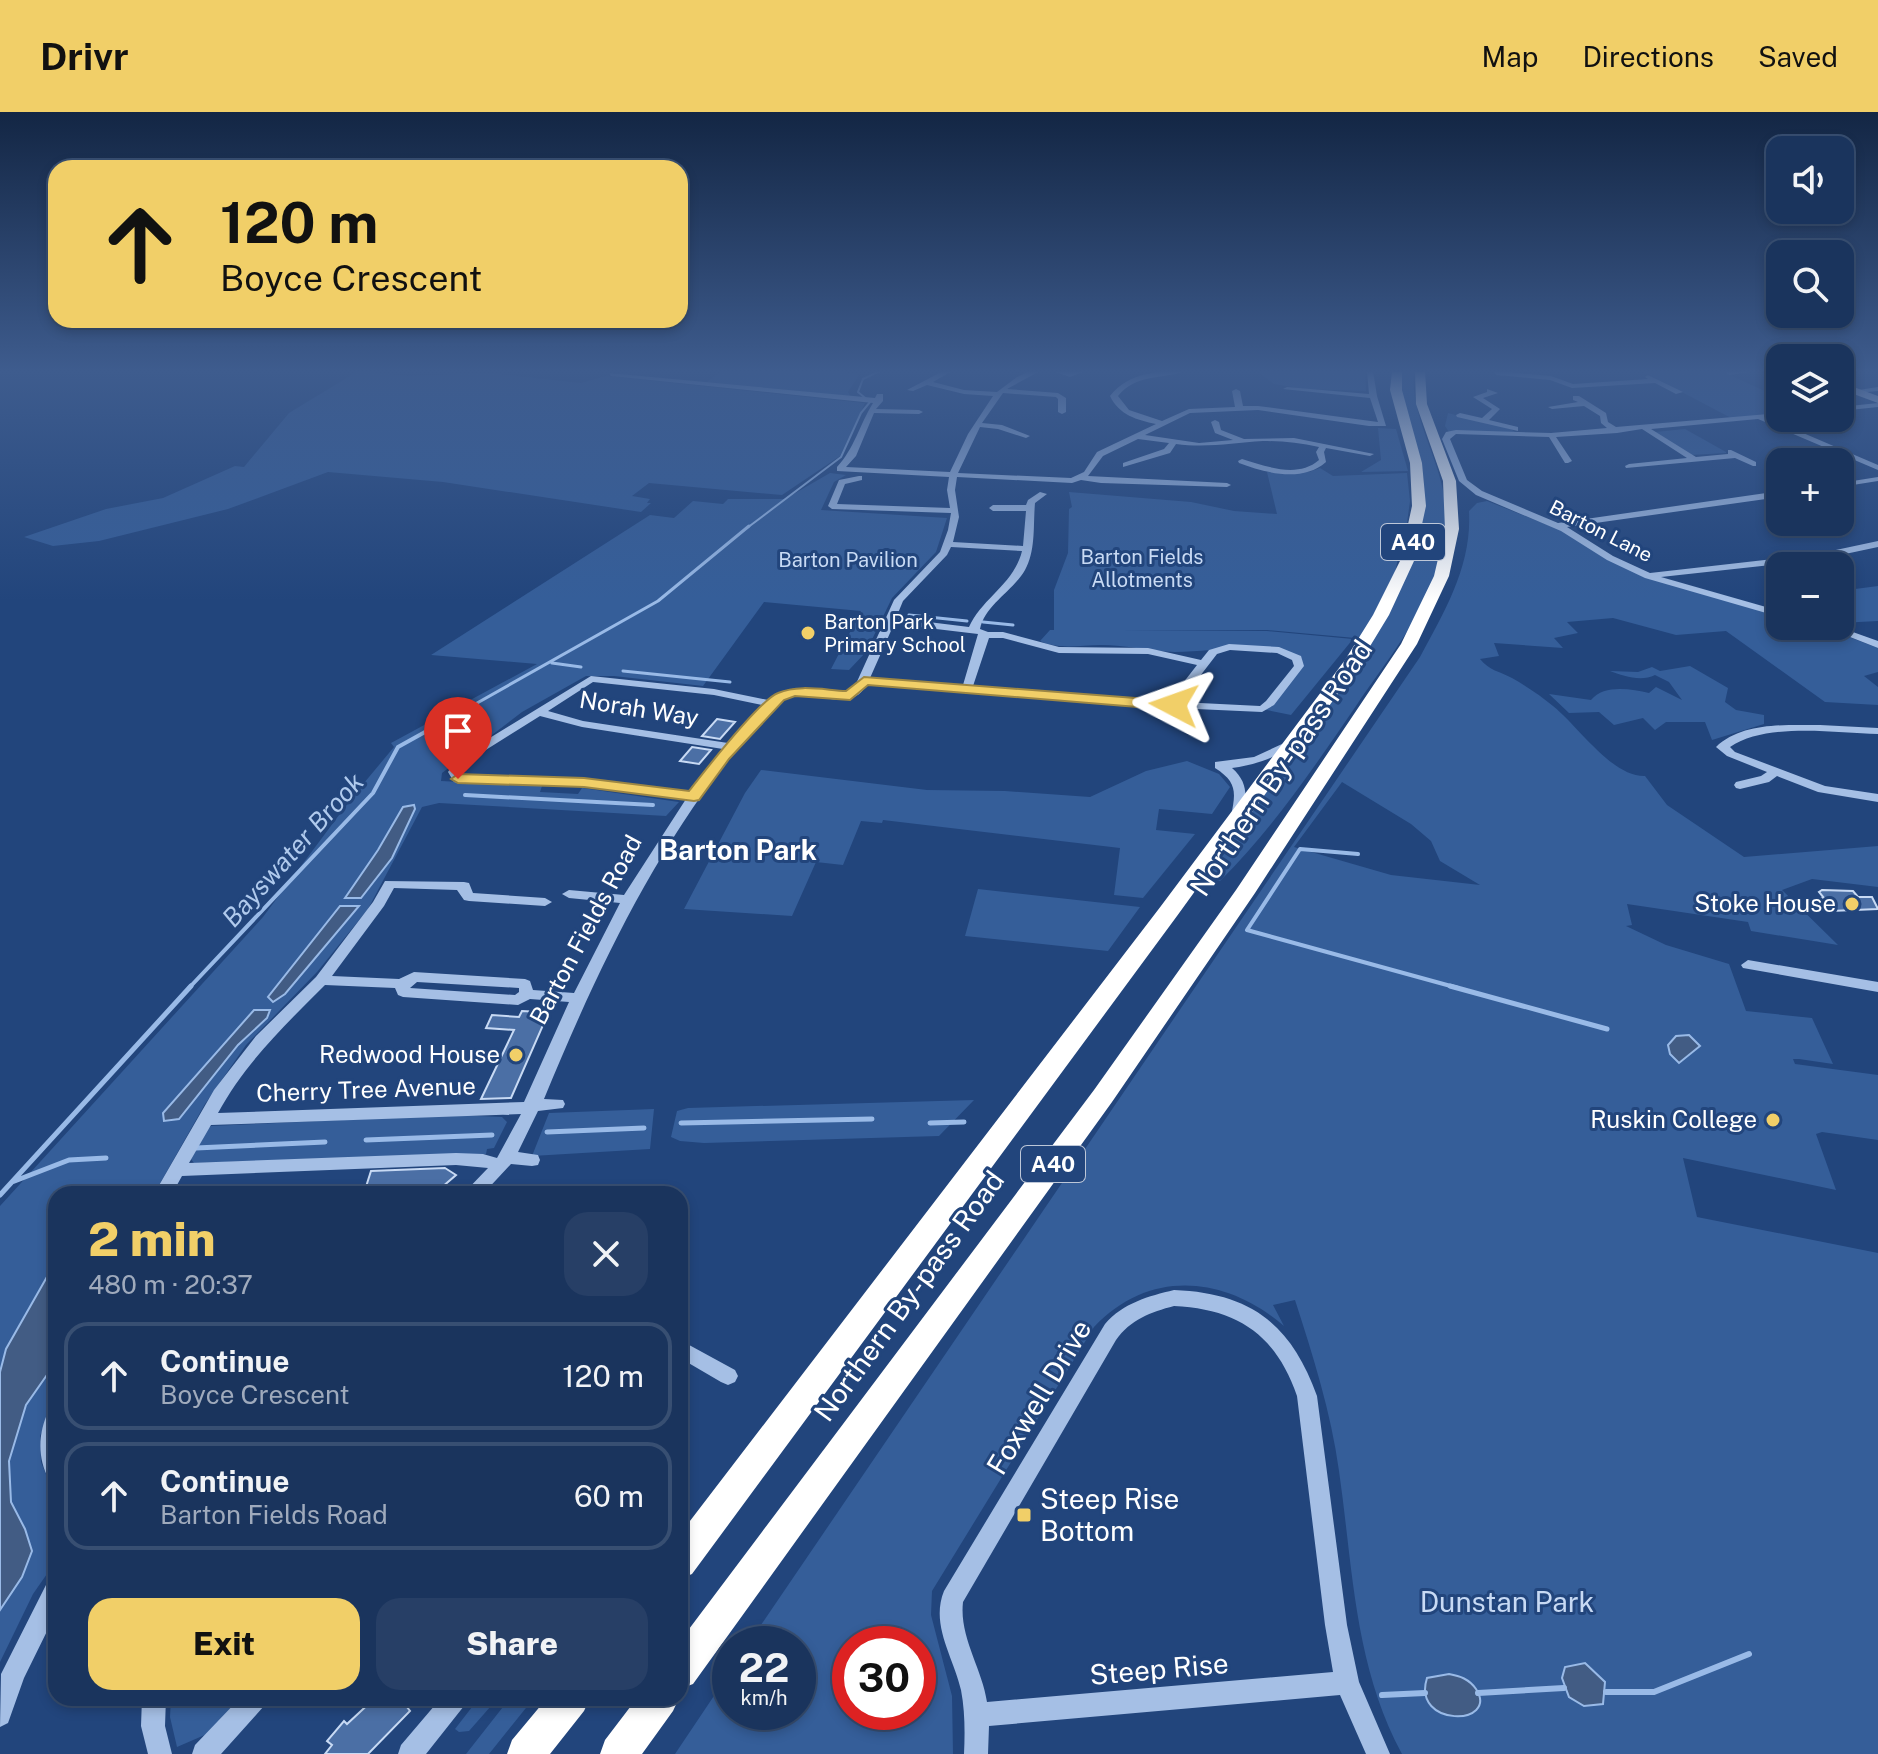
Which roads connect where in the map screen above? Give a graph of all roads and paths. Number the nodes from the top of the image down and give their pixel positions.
1 (855, 448) edge
2 (968, 448) edge
3 (1112, 448) edge
4 (1169, 448) edge
5 (1322, 448) edge
6 (1337, 448) edge
7 (1412, 448) edge
8 (1438, 448) edge
9 (1449, 448) edge
10 (1559, 448) edge
11 (1676, 448) edge
12 (1830, 448) edge
13 (1370, 454) dead end
14 (1693, 458) junction
15 (1568, 461) dead end
16 (1247, 464) dead end
17 (1753, 464) dead end
18 (1126, 465) dead end
19 (1629, 466) dead end
20 (1878, 468) edge
21 (1083, 478) junction
22 (1878, 479) edge
23 (952, 481) junction
24 (1854, 483) edge
25 (1225, 487) dead end
26 (1043, 494) dead end
27 (1766, 496) edge
28 (993, 508) dead end
29 (1030, 508) junction
30 (954, 511) junction
31 (1557, 526) junction
32 (948, 544) junction
33 (1878, 544) edge
34 (1028, 549) junction
35 (1648, 576) junction
36 (1766, 610) edge
37 (889, 620) junction
38 (979, 633) junction
39 (1854, 636) edge
40 (1878, 645) edge
41 (1202, 663) junction
42 (864, 681) junction
43 (967, 689) junction
44 (771, 704) junction
45 (1174, 705) junction
46 (539, 712) junction
47 (1878, 731) edge
48 (1296, 740) junction
49 (732, 747) junction
50 (1775, 772) junction
51 (1740, 785) dead end
52 (694, 796) junction
53 (1878, 798) edge
54 (1237, 818) junction
55 (569, 894) dead end
56 (630, 900) junction
57 (545, 902) dead end
58 (1748, 965) dead end
59 (321, 980) junction
60 (1878, 987) edge
61 (578, 998) junction
62 (557, 1104) dead end
63 (531, 1106) junction
64 (204, 1119) junction
65 (532, 1160) dead end
66 (503, 1161) junction
67 (176, 1170) junction
68 (167, 1186) edge
69 (480, 1186) edge
70 (688, 1353) edge
71 (728, 1376) dead end
72 (688, 1551) edge
73 (48, 1605) edge
74 (688, 1660) edge
75 (1347, 1683) junction
76 (154, 1706) edge
77 (249, 1706) edge
78 (449, 1706) edge
79 (565, 1706) edge
80 (654, 1706) edge
81 (0, 1715) edge
82 (977, 1715) junction
83 (160, 1754) edge
84 (204, 1754) edge
85 (410, 1754) edge
86 (526, 1754) edge
87 (619, 1754) edge
88 (976, 1754) edge
89 (1378, 1754) edge

1 - 23 street
2 - 23 street
3 - 21 street
4 - 18 street
5 - 16 street
6 - 13 street
7 - 48 highway, Northern By-pass Road / A40
8 - 74 highway, Northern By-pass Road / A40
9 - 31 street, Barton Lane
10 - 15 street
11 - 14 street
12 - 20 street
14 - 17 street
14 - 19 street
21 - 23 street
21 - 25 street
22 - 24 street
23 - 30 street
23 - 30 street
26 - 29 street
27 - 31 street
28 - 29 street
29 - 34 street
30 - 32 street
31 - 35 street, Barton Lane
32 - 34 street
32 - 37 street
33 - 35 street
34 - 38 street
35 - 36 street, Barton Lane
37 - 38 street
37 - 42 street
38 - 41 street
38 - 43 street
39 - 40 street
41 - 45 street
41 - 45 street
42 - 43 street
42 - 44 street
43 - 45 street
44 - 46 street
44 - 49 street, Barton Fields Road
46 - 49 street, Norah Way
46 - 52 street
47 - 50 street
48 - 54 highway, Northern By-pass Road / A40
48 - 54 street
49 - 52 street, Barton Fields Road
50 - 51 street
50 - 53 street
52 - 56 street, Barton Fields Road
54 - 72 highway, Northern By-pass Road / A40
55 - 56 street
56 - 61 street, Barton Fields Road
57 - 59 street
58 - 60 street
59 - 61 street
59 - 64 street
61 - 63 street, Barton Fields Road
62 - 63 street, Cherry Tree Avenue
63 - 64 street, Cherry Tree Avenue
63 - 66 street, Barton Fields Road
64 - 67 street
65 - 66 street
66 - 67 street
66 - 69 street, Barton Fields Road
67 - 68 street
70 - 71 street
73 - 81 street
75 - 82 street, Steep Rise
75 - 82 street, Foxwell Drive
75 - 89 street, Foxwell Drive
76 - 83 street
77 - 84 street
78 - 85 street
79 - 86 highway
80 - 87 highway
82 - 88 street, Foxwell Drive

